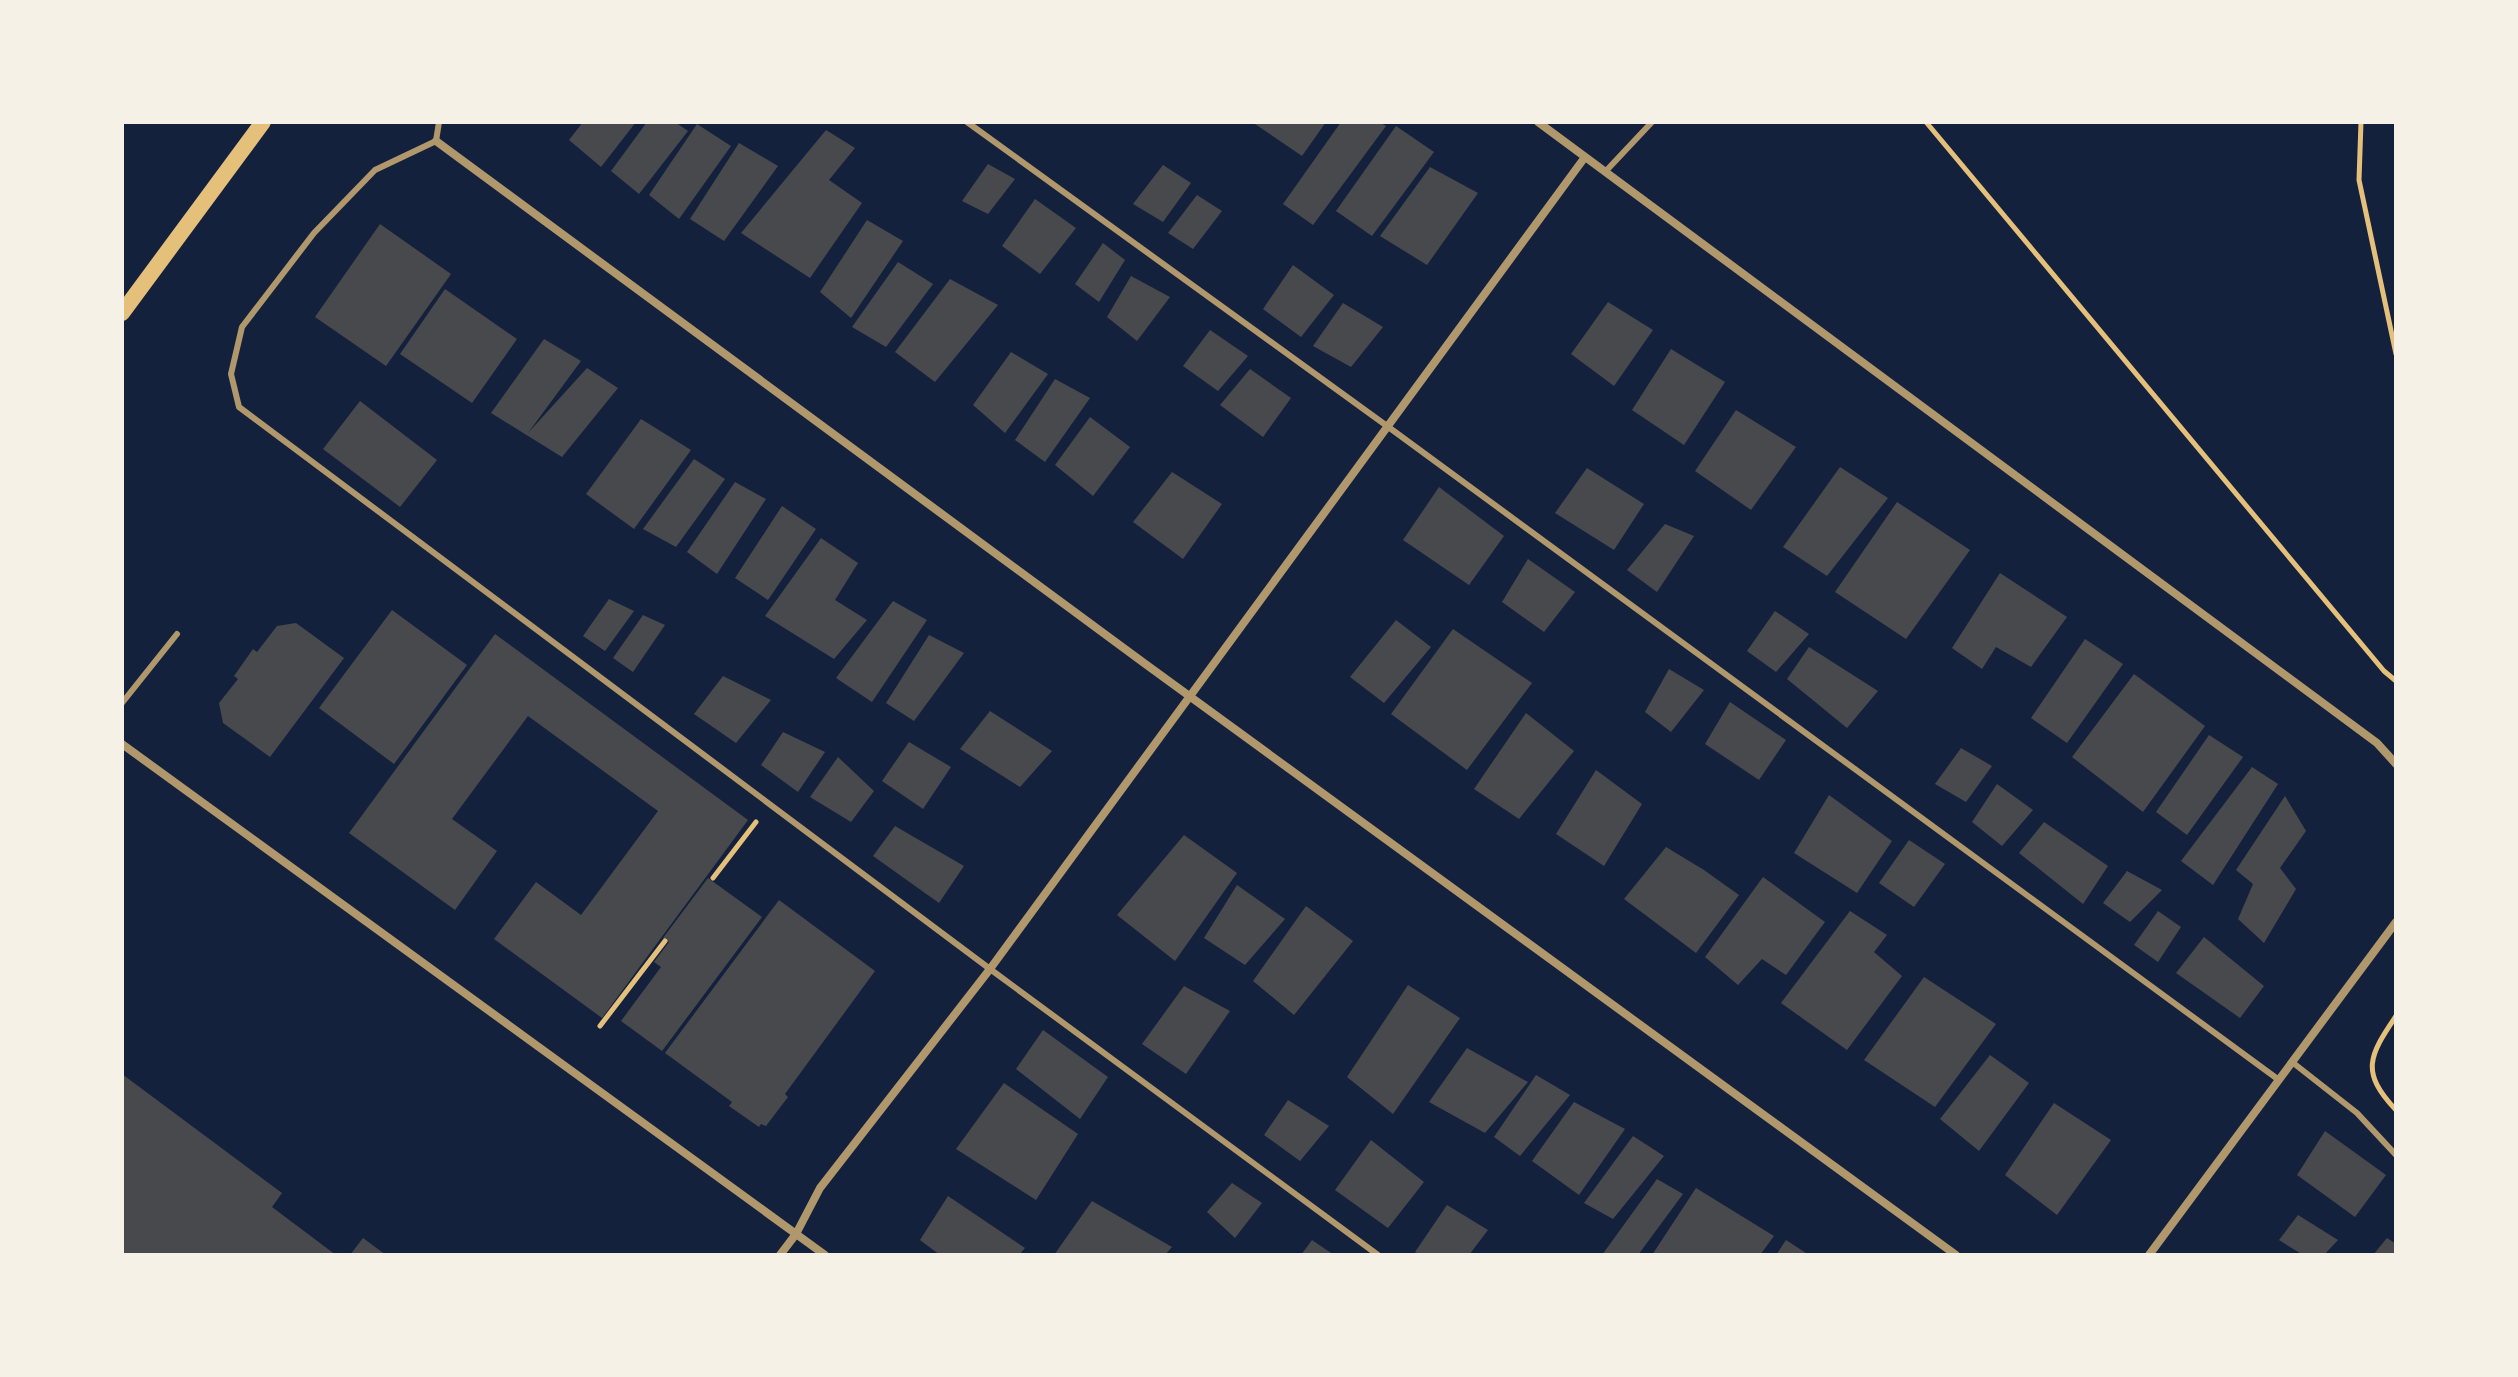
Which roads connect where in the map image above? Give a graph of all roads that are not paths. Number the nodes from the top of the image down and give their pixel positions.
1 (263, 122) edge
2 (439, 122) edge
3 (967, 122) edge
4 (1538, 122) edge
5 (1652, 122) edge
6 (436, 141) junction
7 (1585, 157) junction
8 (1605, 172) junction
9 (122, 313) edge
10 (1387, 426) junction
11 (177, 634) dead end
12 (1189, 696) junction
13 (122, 703) edge
14 (122, 744) edge
15 (2396, 764) edge
16 (2396, 922) edge
17 (990, 969) junction
18 (2292, 1062) junction
19 (2279, 1080) junction
20 (2396, 1155) edge
21 (796, 1234) junction
22 (780, 1255) edge
23 (825, 1255) edge
24 (1378, 1255) edge
25 (1956, 1255) edge
26 (2149, 1255) edge

1 - 9 main road
2 - 6 lane
3 - 10 lane
4 - 7 street
5 - 8 lane
6 - 12 street
6 - 17 lane
7 - 8 street
7 - 10 street
8 - 15 street
10 - 12 street
10 - 19 lane
11 - 13 lane
12 - 17 street
12 - 25 street
14 - 21 street
16 - 18 street
17 - 21 street
17 - 24 lane
18 - 19 street
18 - 20 lane
19 - 26 street
21 - 22 street
21 - 23 street

